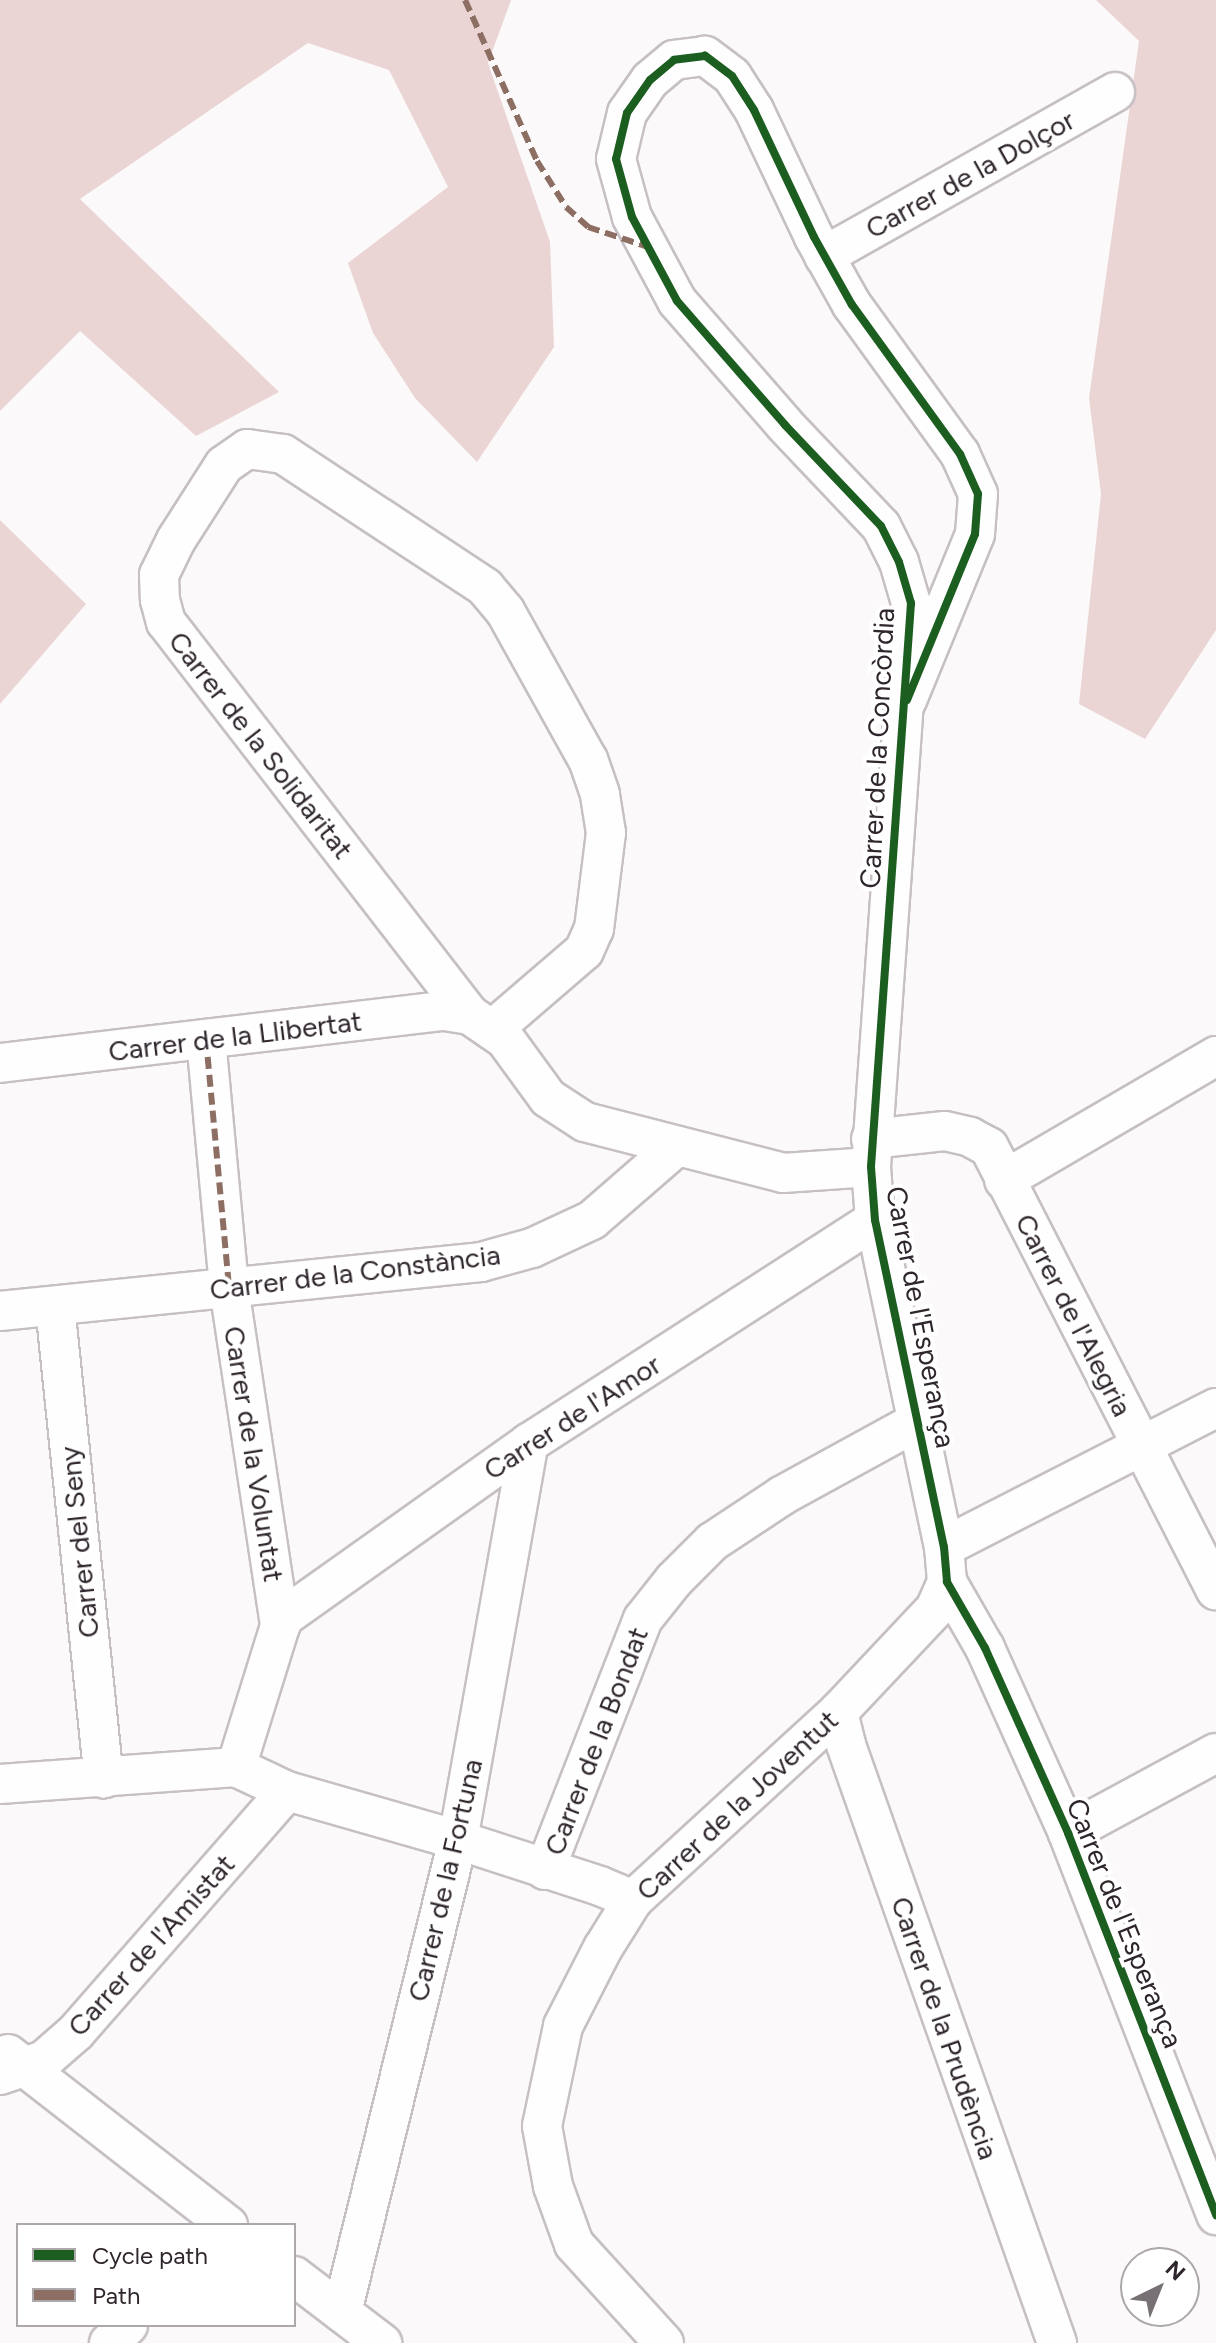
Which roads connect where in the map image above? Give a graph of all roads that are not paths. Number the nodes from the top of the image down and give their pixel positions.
1 (1115, 92) dead end
2 (824, 256) junction
3 (907, 700) junction
4 (481, 1022) junction
5 (206, 1039) junction
6 (1214, 1059) edge
7 (0, 1063) edge
8 (677, 1146) junction
9 (871, 1153) junction
10 (1004, 1180) junction
11 (875, 1220) junction
12 (229, 1288) junction
13 (55, 1306) junction
14 (0, 1311) edge
15 (1216, 1408) edge
16 (918, 1421) junction
17 (529, 1443) junction
18 (1142, 1447) junction
19 (946, 1565) junction
20 (1216, 1590) edge
21 (280, 1626) junction
22 (838, 1712) junction
23 (1216, 1753) edge
24 (236, 1767) junction
25 (104, 1778) junction
26 (0, 1784) edge
27 (287, 1791) junction
28 (1068, 1833) junction
29 (458, 1840) junction
30 (545, 1870) junction
31 (633, 1900) junction
32 (8, 2063) edge
33 (1216, 2215) edge
34 (225, 2223) edge
35 (296, 2278) edge
36 (342, 2312) junction
37 (126, 2327) edge
38 (109, 2343) edge
39 (382, 2343) edge
40 (664, 2343) edge
41 (1057, 2343) edge

1 - 2 street, Carrer de la Dolçor
2 - 3 street
2 - 3 street, Carrer de la Concòrdia
3 - 9 street, Carrer de la Concòrdia
4 - 4 street, Carrer de la Solidaritat
4 - 5 street, Carrer de la Llibertat
4 - 8 street, Carrer de la Solidaritat
5 - 7 street, Carrer de la Llibertat
5 - 12 street, Carrer de la Voluntat
6 - 10 street
8 - 9 street, Carrer de l'Alegria
8 - 12 street, Carrer de la Constància
9 - 10 street, Carrer de l'Alegria
9 - 11 street, Carrer de l'Esperança
10 - 18 street, Carrer de l'Alegria
11 - 16 street, Carrer de l'Esperança
11 - 17 street, Carrer de l'Amor
12 - 13 street, Carrer de la Constància
12 - 21 street, Carrer de la Voluntat
13 - 14 street, Carrer de la Constància
13 - 25 street, Carrer del Seny
15 - 18 street
16 - 19 street, Carrer de l'Esperança
16 - 30 street, Carrer de la Bondat
17 - 21 street, Carrer de l'Amor
17 - 29 street, Carrer de la Fortuna
18 - 19 street
18 - 20 street, Carrer de l'Alegria
19 - 22 street, Carrer de la Joventut
19 - 28 street, Carrer de l'Esperança
21 - 24 street, Carrer de la Voluntat
22 - 31 street, Carrer de la Joventut
22 - 41 street, Carrer de la Prudència
23 - 28 street
24 - 25 street
24 - 27 street
25 - 26 street
27 - 29 street
27 - 32 street, Carrer de l'Amistat
28 - 33 street, Carrer de l'Esperança
29 - 30 street
29 - 36 street, Carrer de la Fortuna
30 - 31 street
31 - 40 street, Carrer de la Joventut
32 - 34 street
35 - 36 street
36 - 39 street
37 - 38 street

